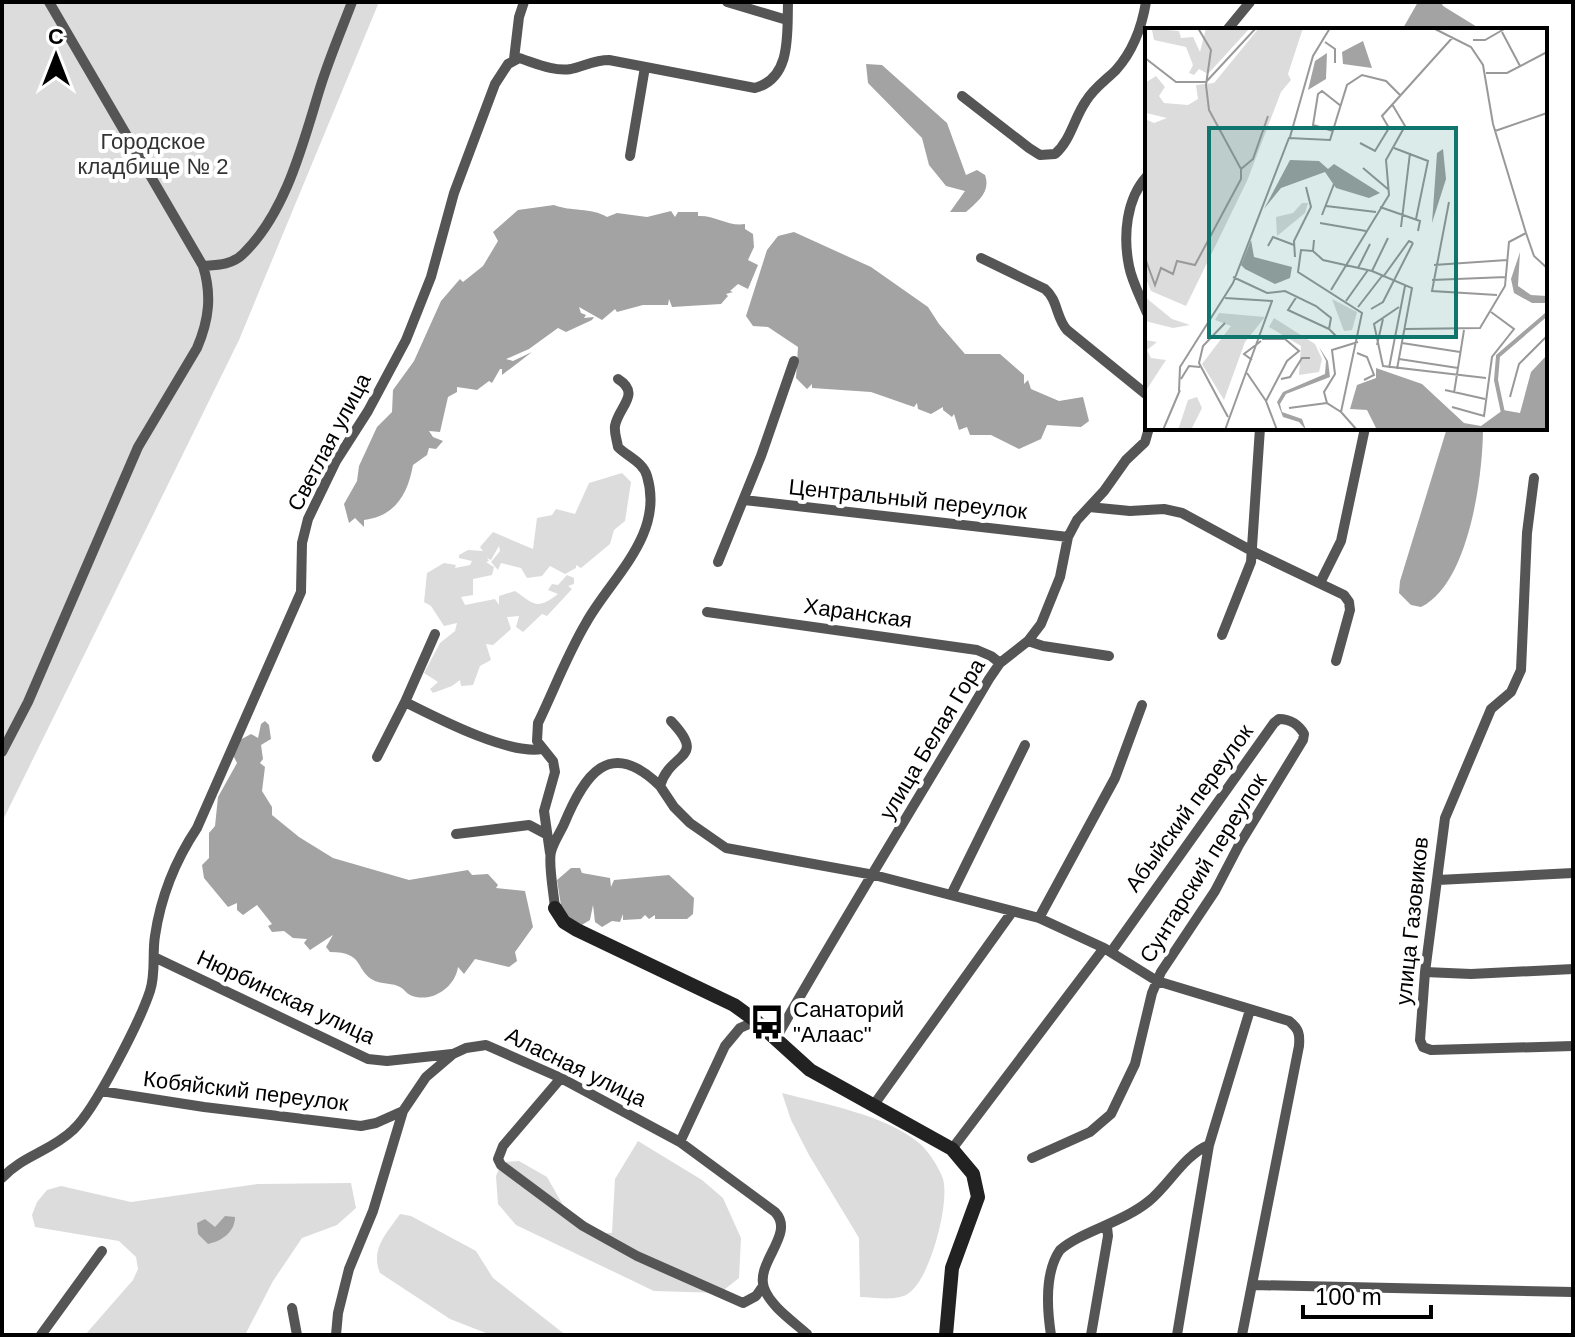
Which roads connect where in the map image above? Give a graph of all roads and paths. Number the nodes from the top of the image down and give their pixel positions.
1 (49, 2) edge
2 (352, 2) edge
3 (524, 2) edge
4 (727, 2) edge
5 (788, 2) edge
6 (1146, 2) edge
7 (1250, 2) edge
8 (787, 20) junction
9 (1229, 28) edge
10 (514, 59) junction
11 (645, 67) junction
12 (962, 96) dead end
13 (630, 156) dead end
14 (1145, 180) edge
15 (981, 258) dead end
16 (203, 266) junction
17 (1145, 308) edge
18 (794, 361) dead end
19 (618, 379) dead end
20 (1145, 393) edge
21 (1148, 430) edge
22 (1260, 430) edge
23 (1365, 430) edge
24 (1534, 478) dead end
25 (744, 500) junction
26 (1089, 507) junction
27 (1068, 537) junction
28 (1252, 551) junction
29 (718, 562) dead end
30 (1320, 583) junction
31 (707, 612) dead end
32 (435, 634) dead end
33 (1222, 635) dead end
34 (1028, 641) junction
35 (1109, 656) dead end
36 (1336, 661) dead end
37 (1000, 663) junction
38 (405, 702) junction
39 (1142, 705) dead end
40 (671, 721) dead end
41 (1303, 740) joint
42 (1025, 745) dead end
43 (542, 749) junction
44 (2, 752) edge
45 (377, 757) dead end
46 (660, 786) junction
47 (456, 834) dead end
48 (546, 834) junction
49 (550, 853) junction
50 (1573, 873) edge
51 (874, 875) junction
52 (1438, 880) junction
53 (951, 895) junction
54 (555, 908) joint
55 (1012, 912) junction
56 (1039, 918) junction
57 (1108, 950) junction
58 (154, 957) junction
59 (1573, 969) edge
60 (1425, 972) junction
61 (1157, 981) junction
62 (1250, 1010) junction
63 (756, 1021) junction
64 (775, 1040) junction
65 (1573, 1046) edge
66 (453, 1054) junction
67 (561, 1078) junction
68 (101, 1091) junction
69 (873, 1106) junction
70 (403, 1111) junction
71 (680, 1142) junction
72 (1209, 1145) junction
73 (952, 1149) junction
74 (1032, 1158) dead end
75 (2, 1178) edge
76 (1107, 1227) junction
77 (102, 1251) dead end
78 (1253, 1285) junction
79 (763, 1286) junction
80 (1573, 1292) edge
81 (292, 1308) dead end
82 (807, 1334) edge
83 (41, 1335) edge
84 (297, 1335) edge
85 (336, 1335) edge
86 (946, 1335) edge
87 (1051, 1335) edge
88 (1091, 1335) edge
89 (1177, 1335) edge
90 (1242, 1335) edge

1 - 16 street
2 - 16 street
3 - 10 street
4 - 8 street
5 - 8 street
6 - 12 street
7 - 9 street
8 - 11 street
10 - 11 street
10 - 58 street, Светлая улица
11 - 13 street
14 - 17 street
15 - 20 street
16 - 44 street
18 - 25 street
19 - 43 street
21 - 26 street, улица Белая Гора
22 - 28 street
23 - 30 street
24 - 52 street, улица Газовиков
25 - 27 street, Центральный переулок
25 - 29 street
26 - 27 street, улица Белая Гора
26 - 28 street
27 - 34 street, улица Белая Гора
28 - 30 street
28 - 33 street
30 - 36 street
31 - 37 street, Харанская
32 - 38 street
34 - 35 street
34 - 37 street, улица Белая Гора
37 - 51 street, улица Белая Гора
38 - 43 street
38 - 45 street
39 - 56 street
40 - 46 street
41 - 57 street, Абыйский переулок
41 - 61 street, Сунтарский переулок
42 - 53 street
43 - 48 street
46 - 49 street
46 - 51 street
47 - 48 street
48 - 49 street
49 - 54 street
50 - 52 street
51 - 53 street
51 - 64 street, улица Белая Гора
52 - 60 street, улица Газовиков
53 - 55 street
54 - 63 street
55 - 56 street
55 - 69 street
56 - 57 street
57 - 61 street
57 - 73 street, Абыйский переулок
58 - 66 street, Нюрбинская улица
58 - 68 street, Светлая улица
59 - 60 street
60 - 65 street, улица Газовиков
61 - 62 street
61 - 74 street, Сунтарский переулок
62 - 72 street
62 - 78 street
63 - 64 street
63 - 71 street
64 - 69 street
66 - 67 street, Аласная улица
66 - 70 street
67 - 71 street, Аласная улица
67 - 79 street
68 - 70 street, Кобяйский переулок
68 - 75 street, Светлая улица
69 - 73 street
70 - 85 street
71 - 79 street, Аласная улица
72 - 76 street
72 - 89 street
73 - 86 street
76 - 87 street
76 - 88 street
77 - 83 street
78 - 80 street
78 - 90 street
79 - 82 street
81 - 84 street

